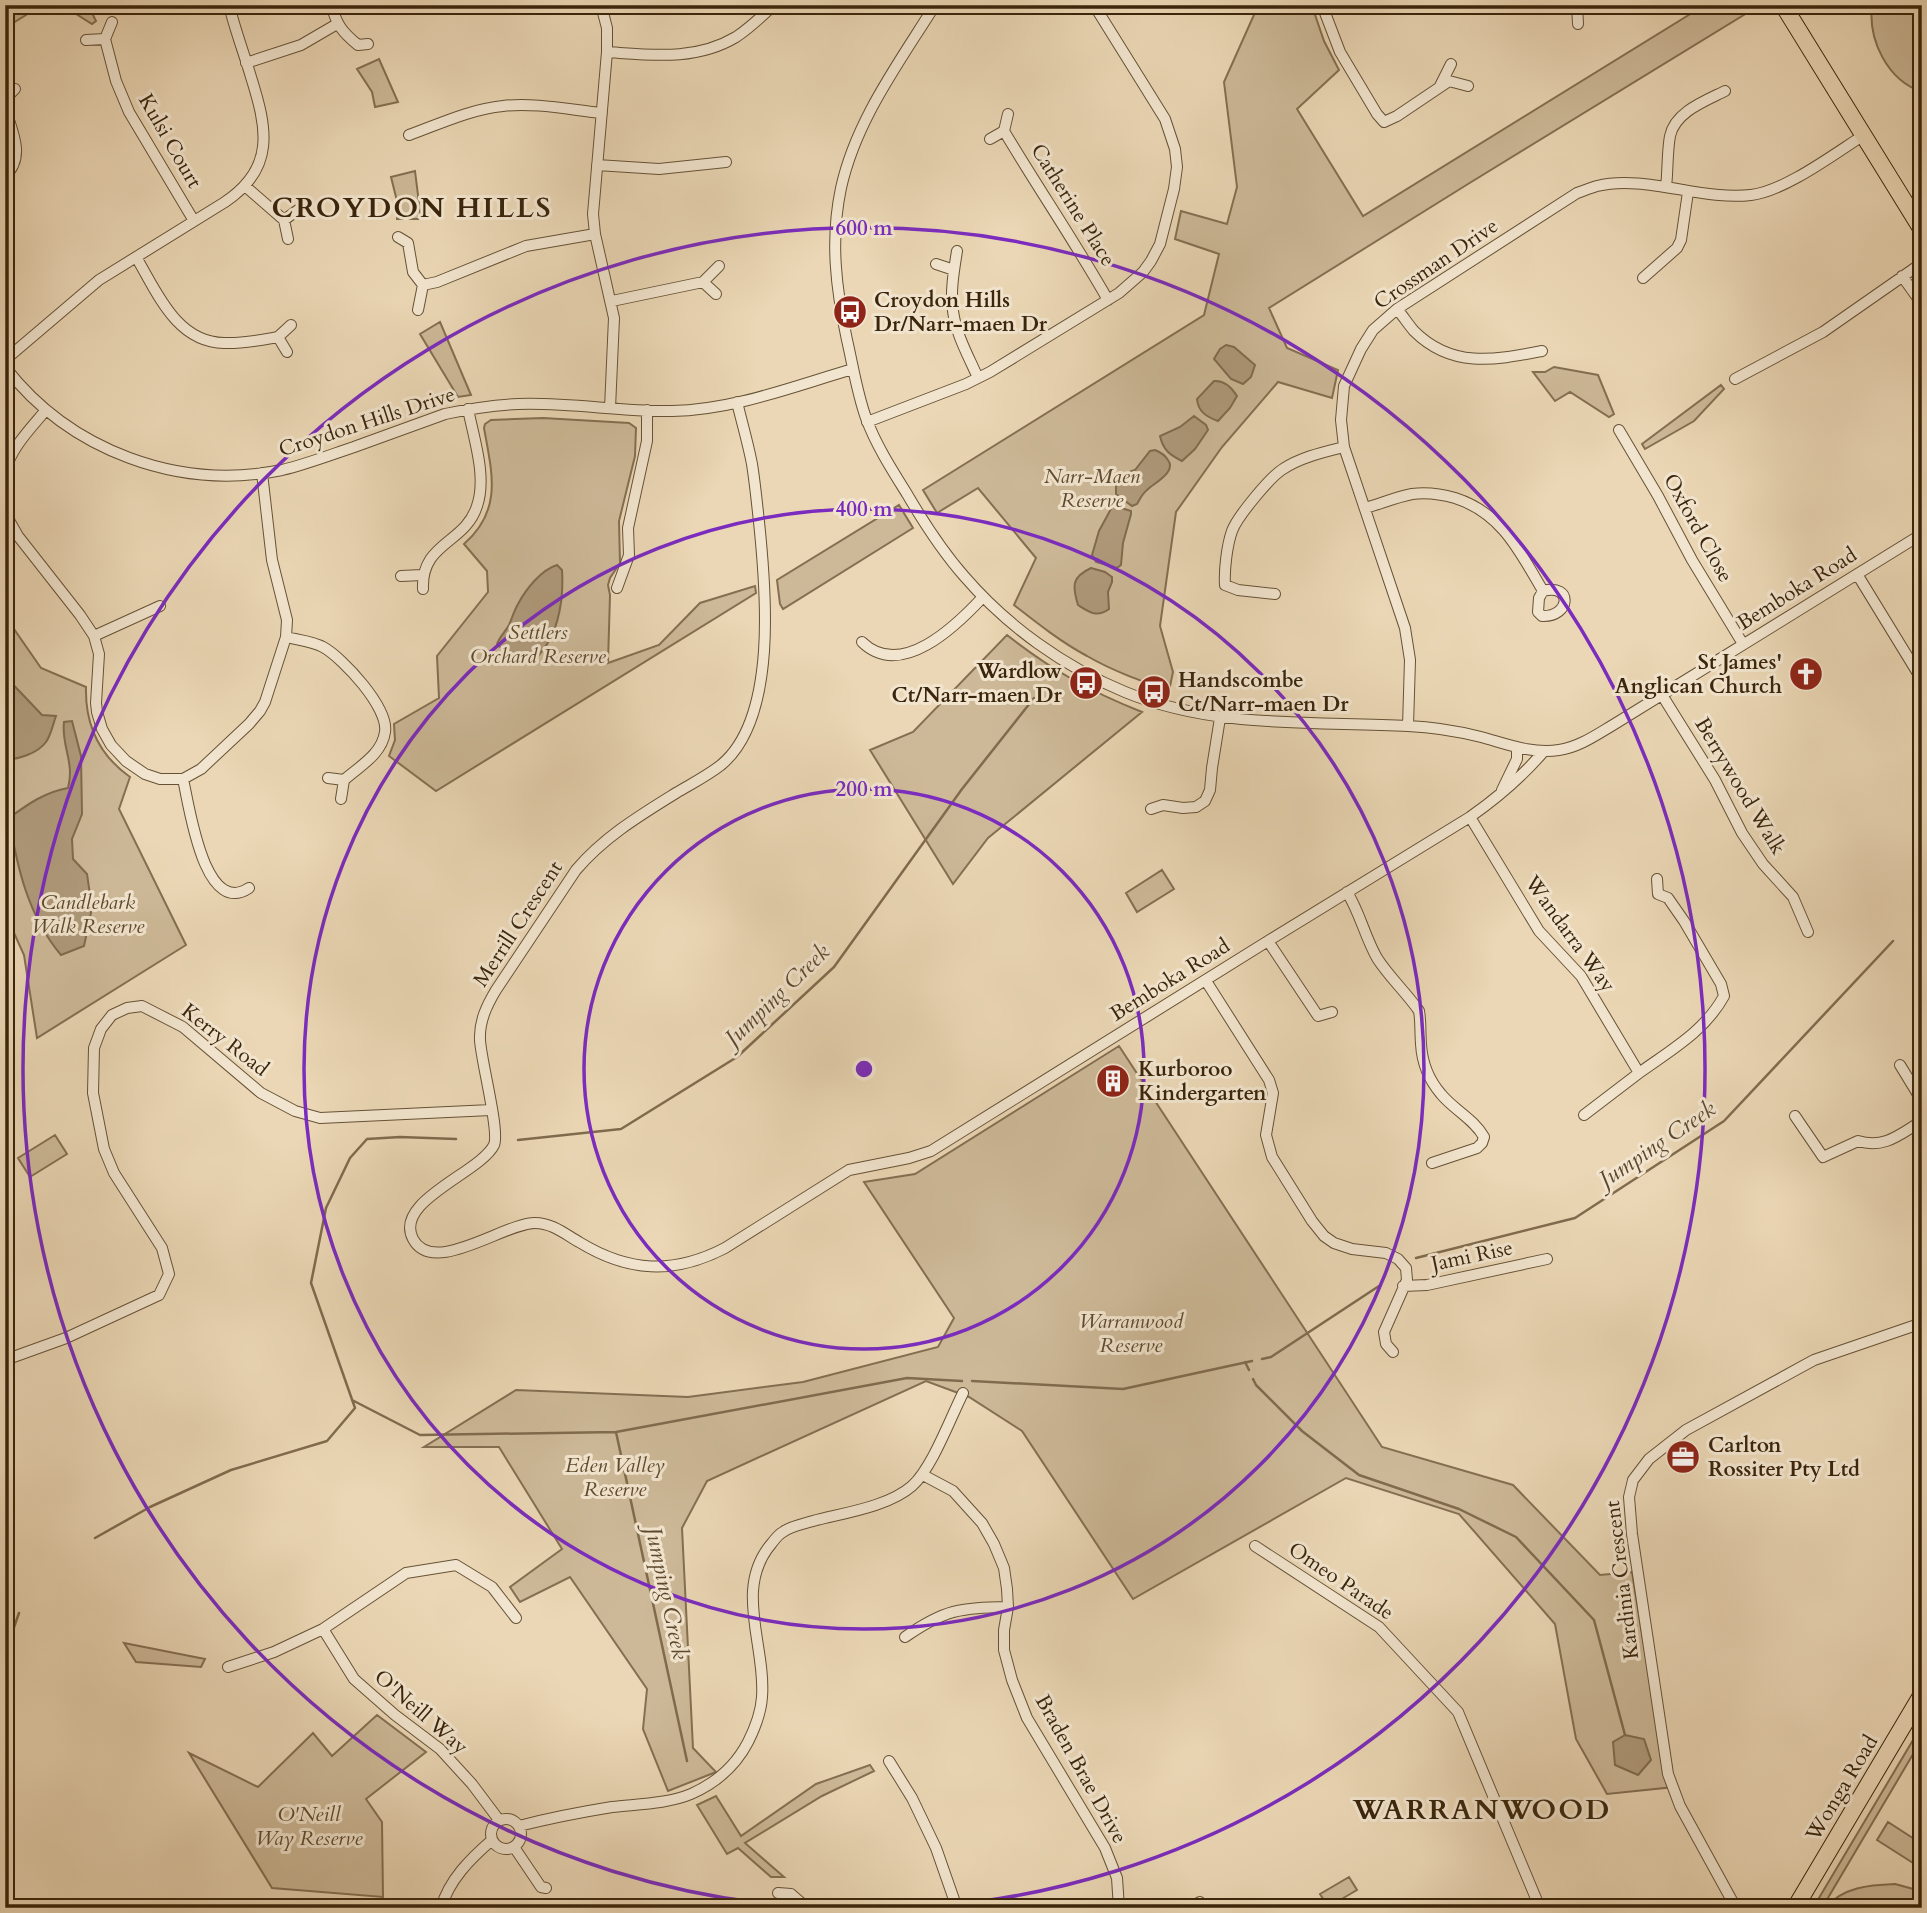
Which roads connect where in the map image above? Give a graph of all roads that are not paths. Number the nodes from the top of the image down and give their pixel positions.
1 (229, 5) edge
2 (331, 5) edge
3 (601, 5) edge
4 (774, 5) edge
5 (935, 5) edge
6 (1094, 5) edge
7 (1322, 5) edge
8 (1577, 5) edge
9 (1783, 5) edge
10 (112, 22) dead end
11 (337, 24) junction
12 (1578, 24) dead end
13 (105, 39) junction
14 (86, 40) dead end
15 (368, 44) dead end
16 (607, 52) junction
17 (246, 63) junction
18 (1451, 64) dead end
19 (1440, 86) junction
20 (1468, 86) dead end
21 (15, 89) dead end
22 (1725, 91) dead end
23 (5, 99) edge
24 (5, 108) edge
25 (602, 113) junction
26 (1008, 114) dead end
27 (1004, 131) junction
28 (409, 135) dead end
29 (1864, 135) junction
30 (990, 139) dead end
31 (726, 162) dead end
32 (597, 165) junction
33 (5, 176) edge
34 (244, 186) junction
35 (1666, 187) junction
36 (1688, 192) junction
37 (298, 209) dead end
38 (284, 220) junction
39 (194, 221) junction
40 (1922, 230) edge
41 (595, 234) junction
42 (398, 237) dead end
43 (288, 239) dead end
44 (957, 251) dead end
45 (136, 257) junction
46 (1922, 263) edge
47 (936, 264) dead end
48 (719, 266) dead end
49 (954, 270) junction
50 (1902, 276) junction
51 (1643, 278) dead end
52 (703, 282) junction
53 (424, 285) junction
54 (716, 294) dead end
55 (1108, 300) junction
56 (611, 301) junction
57 (1922, 304) edge
58 (1397, 309) junction
59 (418, 310) dead end
60 (291, 325) dead end
61 (278, 337) junction
62 (1542, 351) dead end
63 (287, 352) dead end
64 (5, 360) edge
65 (5, 367) edge
66 (853, 369) junction
67 (978, 378) junction
68 (1735, 379) dead end
69 (737, 402) junction
70 (610, 408) junction
71 (468, 409) junction
72 (46, 410) junction
73 (647, 410) junction
74 (867, 422) junction
75 (1619, 430) dead end
76 (1344, 447) junction
77 (5, 472) edge
78 (262, 473) junction
79 (5, 507) edge
80 (1365, 508) junction
81 (1922, 534) edge
82 (1857, 574) junction
83 (422, 575) junction
84 (401, 576) dead end
85 (617, 588) dead end
86 (423, 589) dead end
87 (1543, 591) dead end
88 (1275, 594) dead end
89 (983, 597) junction
90 (160, 606) dead end
91 (94, 636) junction
92 (286, 637) junction
93 (862, 642) dead end
94 (1743, 644) junction
95 (1922, 680) edge
96 (1662, 695) junction
97 (1220, 718) junction
98 (1408, 726) junction
99 (1517, 748) junction
100 (1544, 751) junction
101 (328, 778) dead end
102 (183, 779) junction
103 (344, 779) junction
104 (1500, 795) junction
105 (341, 799) dead end
106 (1151, 808) dead end
107 (1470, 817) junction
108 (1657, 879) dead end
109 (249, 888) dead end
110 (1347, 892) junction
111 (1808, 932) dead end
112 (1268, 941) junction
113 (1206, 981) junction
114 (1332, 1012) dead end
115 (1900, 1065) dead end
116 (1639, 1073) junction
117 (1922, 1101) edge
118 (491, 1110) junction
119 (1584, 1115) dead end
120 (1796, 1116) dead end
121 (1922, 1121) edge
122 (1432, 1163) dead end
123 (849, 1170) joint
124 (1547, 1259) dead end
125 (1403, 1286) junction
126 (1922, 1323) edge
127 (1393, 1352) dead end
128 (5, 1360) edge
129 (963, 1393) dead end
130 (923, 1475) junction
131 (1255, 1546) dead end
132 (1008, 1606) junction
133 (516, 1618) dead end
134 (323, 1629) junction
135 (905, 1637) dead end
136 (228, 1667) dead end
137 (1922, 1694) edge
138 (889, 1761) dead end
139 (499, 1821) junction
140 (519, 1826) junction
141 (492, 1840) junction
142 (514, 1847) junction
143 (542, 1889) dead end
144 (778, 1893) dead end
145 (1200, 1902) dead end
146 (1797, 1906) edge
147 (441, 1908) edge
148 (807, 1908) edge
149 (957, 1908) edge
150 (1119, 1908) edge
151 (1190, 1908) edge
152 (1541, 1908) edge
153 (1735, 1908) edge

1 - 17 street
2 - 11 street
3 - 16 street
4 - 16 street
5 - 66 street
6 - 55 street
7 - 19 street
8 - 12 street
9 - 29 main road
10 - 13 street
11 - 15 street
11 - 17 street
13 - 14 street
13 - 39 street, Kulsi Court
16 - 25 street
17 - 34 street
18 - 19 street
19 - 20 street
21 - 23 street
22 - 35 street
24 - 33 street
25 - 28 street
25 - 32 street
26 - 27 street, Catherine Place
27 - 30 street, Catherine Place
27 - 55 street, Catherine Place
29 - 36 street, Crossman Drive
29 - 40 main road
31 - 32 street
32 - 41 street
34 - 38 street
34 - 39 street
35 - 36 street, Crossman Drive
35 - 58 street, Crossman Drive
36 - 51 street
37 - 38 street
38 - 43 street
39 - 45 street
41 - 53 street
41 - 56 street
42 - 53 street
44 - 49 street
45 - 61 street
45 - 64 street
46 - 50 street
47 - 49 street
48 - 52 street
49 - 67 street
50 - 57 street
50 - 68 street
52 - 54 street
52 - 56 street
53 - 59 street
55 - 67 street
56 - 70 street
58 - 62 street
58 - 76 street, Crossman Drive
60 - 61 street
61 - 63 street
65 - 72 street, Croydon Hills Drive
66 - 69 street, Croydon Hills Drive
66 - 74 street
67 - 74 street
69 - 73 street, Croydon Hills Drive
69 - 118 street, Merrill Crescent
70 - 71 street, Croydon Hills Drive
70 - 73 street, Croydon Hills Drive
71 - 78 street, Croydon Hills Drive
71 - 83 street
72 - 77 street
72 - 78 street, Croydon Hills Drive
73 - 85 street
74 - 89 street
75 - 94 street, Oxford Close
76 - 80 street, Crossman Drive
76 - 88 street
78 - 92 street
79 - 91 street
80 - 87 street
80 - 98 street, Crossman Drive
81 - 82 street, Bemboka Road
82 - 94 street, Bemboka Road
82 - 95 street
83 - 84 street
83 - 86 street
89 - 93 street
89 - 97 street
90 - 91 street
91 - 102 street
92 - 102 street
92 - 103 street
94 - 96 street, Bemboka Road
96 - 100 street, Bemboka Road
96 - 111 street, Berrywood Walk
97 - 98 street
97 - 106 street
98 - 99 street
99 - 100 street, Bemboka Road
99 - 104 street, Bemboka Road
100 - 104 street, Bemboka Road
101 - 103 street
102 - 109 street
103 - 105 street
104 - 107 street, Bemboka Road
107 - 110 street, Bemboka Road
107 - 116 street, Wandarra Way
108 - 116 street
110 - 112 street, Bemboka Road
110 - 122 street
112 - 113 street, Bemboka Road
112 - 114 street
113 - 123 street, Bemboka Road
113 - 125 street
115 - 117 street
116 - 119 street
118 - 123 street, Merrill Crescent
118 - 128 street, Kerry Road
120 - 121 street
124 - 125 street, Jami Rise
125 - 127 street
126 - 153 street, Kardinia Crescent
129 - 130 street
130 - 132 street, Braden Brae Drive
130 - 140 street
131 - 152 street, Omeo Parade
132 - 135 street
132 - 150 street, Braden Brae Drive
133 - 134 street
134 - 136 street
134 - 139 street, O'Neill Way
137 - 146 main road, Wonga Road
138 - 149 street
139 - 140 street
139 - 141 street
140 - 142 street
141 - 142 street
141 - 147 street
142 - 143 street
144 - 148 street
145 - 151 street

